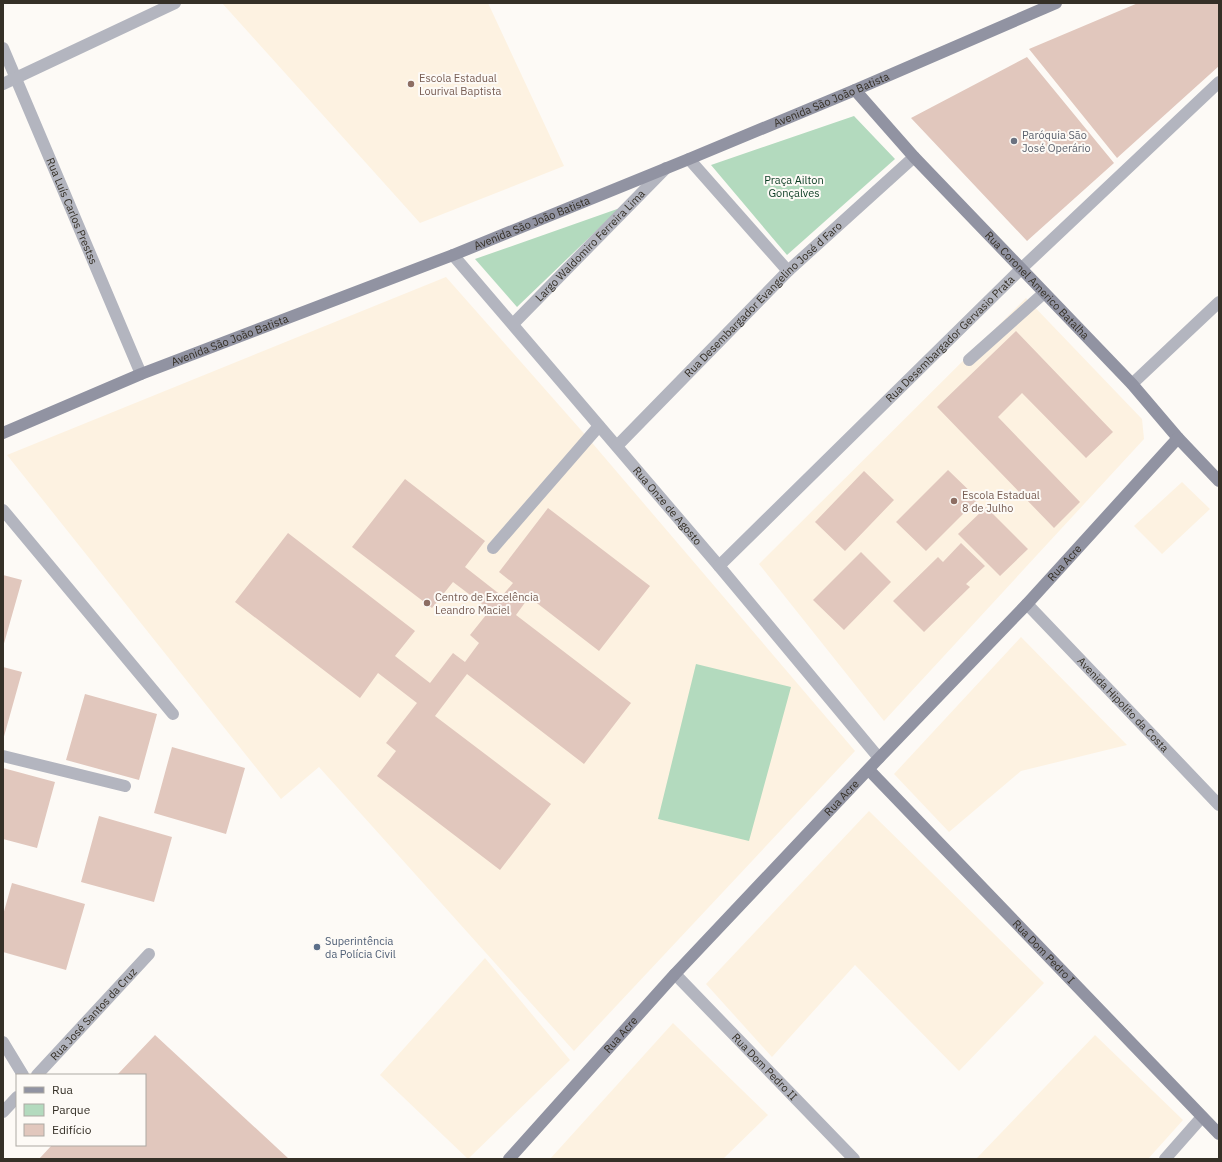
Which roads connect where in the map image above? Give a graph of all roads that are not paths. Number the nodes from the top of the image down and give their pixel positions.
1 (175, 3) edge
2 (1056, 3) edge
3 (3, 48) edge
4 (16, 78) junction
5 (1219, 82) edge
6 (3, 84) edge
7 (855, 90) junction
8 (914, 157) junction
9 (689, 159) junction
10 (667, 167) junction
11 (453, 255) junction
12 (1022, 268) junction
13 (788, 271) junction
14 (1044, 293) junction
15 (1219, 302) edge
16 (513, 324) junction
17 (969, 360) dead end
18 (142, 374) junction
19 (1132, 384) junction
20 (599, 426) junction
21 (3, 433) edge
22 (1178, 438) junction
23 (617, 446) junction
24 (1219, 481) edge
25 (3, 510) edge
26 (493, 548) dead end
27 (719, 566) junction
28 (1027, 604) junction
29 (173, 714) dead end
30 (3, 756) edge
31 (879, 758) junction
32 (869, 770) junction
33 (125, 786) dead end
34 (1219, 805) edge
35 (149, 954) dead end
36 (675, 974) junction
37 (3, 1042) edge
38 (22, 1074) edge
39 (38, 1074) edge
40 (16, 1098) edge
41 (3, 1112) edge
42 (1202, 1117) junction
43 (1219, 1134) edge
44 (509, 1159) edge
45 (854, 1159) edge
46 (1165, 1159) edge

1 - 4 street
2 - 7 street, Avenida São João Batista
3 - 4 street, Rua Luís Carlos Prestss
4 - 6 street
4 - 18 street, Rua Luís Carlos Prestss
5 - 12 street, Rua Desembargador Gervasio Prata
7 - 8 street, Rua Coronel Americo Batalha
7 - 9 street, Avenida São João Batista
8 - 12 street, Rua Coronel Americo Batalha
8 - 13 street, Rua Desembargador Evangelino José d Faro
9 - 10 street, Avenida São João Batista
9 - 13 street
10 - 11 street, Avenida São João Batista
10 - 16 street, Largo Waldomiro Ferreira Lima
11 - 16 street, Rua Onze de Agosto
11 - 18 street, Avenida São João Batista
12 - 14 street, Rua Coronel Americo Batalha
12 - 27 street, Rua Desembargador Gervasio Prata
13 - 23 street, Rua Desembargador Evangelino José d Faro
14 - 17 street
14 - 19 street, Rua Coronel Americo Batalha
15 - 19 street
16 - 20 street, Rua Onze de Agosto
18 - 21 street, Avenida São João Batista
19 - 22 street, Rua Coronel Americo Batalha
20 - 23 street, Rua Onze de Agosto
20 - 26 street
22 - 24 street, Rua Coronel Americo Batalha
22 - 28 street, Rua Acre
23 - 27 street, Rua Onze de Agosto
25 - 29 street
27 - 31 street, Rua Onze de Agosto
28 - 31 street, Rua Acre
28 - 34 street, Avenida Hipolito da Costa
30 - 33 street
31 - 32 street, Rua Acre
32 - 36 street, Rua Acre
32 - 42 street, Rua Dom Pedro I
35 - 39 street, Rua José Santos da Cruz
36 - 44 street, Rua Acre
36 - 45 street, Rua Dom Pedro II
37 - 38 street
40 - 41 street
42 - 43 street, Rua Dom Pedro I
42 - 46 street

